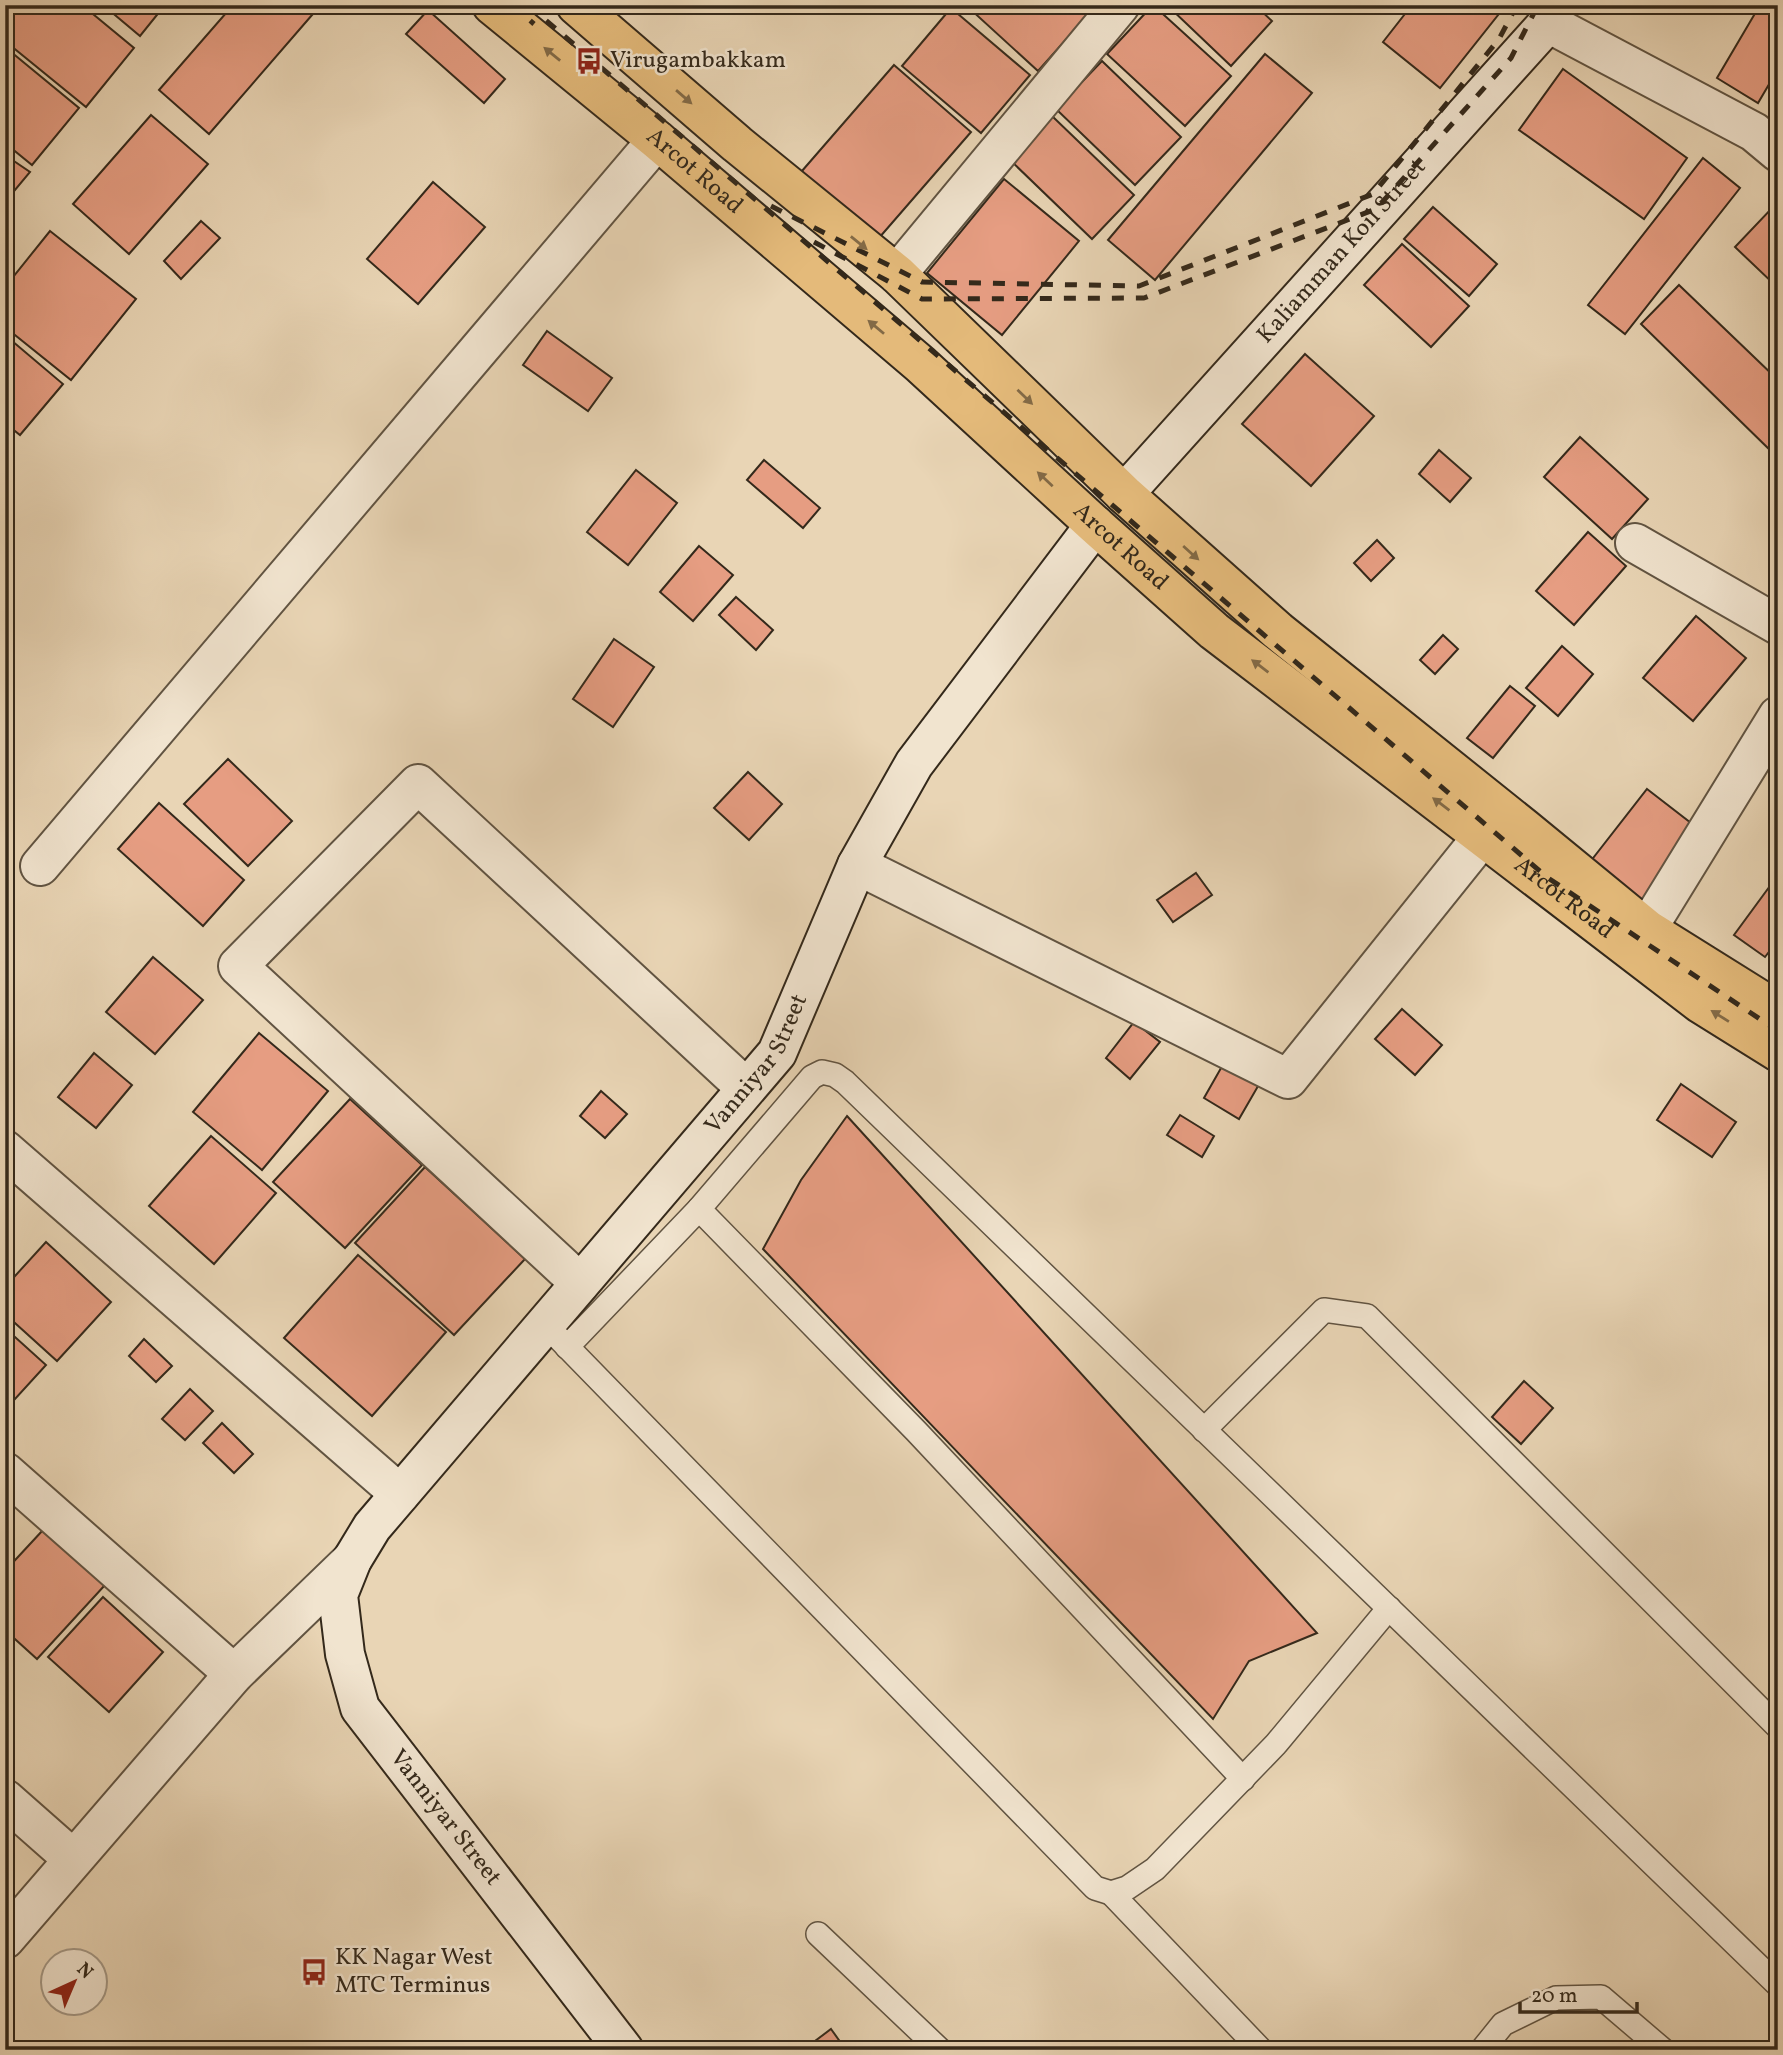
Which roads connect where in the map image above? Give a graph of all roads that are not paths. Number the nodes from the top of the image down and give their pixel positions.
1 (492, 5) edge
2 (576, 5) edge
3 (1120, 5) edge
4 (1551, 14) edge
5 (657, 140) junction
6 (1778, 152) edge
7 (897, 274) junction
8 (1124, 494) junction
9 (1095, 526) junction
10 (1635, 543) dead end
11 (1778, 625) edge
12 (1778, 716) edge
13 (1386, 740) junction
14 (1483, 836) junction
15 (857, 865) junction
16 (40, 866) dead end
17 (1647, 929) junction
18 (1778, 1011) edge
19 (1778, 1052) edge
20 (746, 1088) junction
21 (5, 1150) edge
22 (699, 1209) junction
23 (580, 1283) junction
24 (556, 1336) junction
25 (1204, 1430) junction
26 (5, 1472) edge
27 (400, 1494) junction
28 (352, 1560) junction
29 (1389, 1608) junction
30 (234, 1675) junction
31 (1778, 1727) edge
32 (1242, 1779) junction
33 (5, 1799) edge
34 (73, 1859) junction
35 (1111, 1893) junction
36 (818, 1934) dead end
37 (5, 1939) edge
38 (1778, 1985) edge
39 (624, 2050) edge
40 (940, 2050) edge
41 (1261, 2050) edge
42 (1482, 2050) edge
43 (1663, 2050) edge

5 -> 1 main road, Arcot Road
2 -> 7 main road, Arcot Road
3 - 7 street
4 - 6 street
4 - 8 street, Kaliamman Koil Street
9 -> 5 main road, Arcot Road
5 - 16 street
7 -> 8 main road, Arcot Road
8 -> 13 main road, Arcot Road
13 -> 9 main road, Arcot Road
9 - 15 street, Vanniyar Street
10 - 11 street
12 - 17 street
14 -> 13 main road, Arcot Road
13 - 17 main road, Arcot Road
14 - 15 street
19 -> 14 main road, Arcot Road
15 - 20 street, Vanniyar Street
17 - 18 main road, Arcot Road
20 - 23 street, Vanniyar Street
20 - 23 street
21 - 27 street
22 - 24 lane
22 - 25 lane
22 - 32 lane
23 - 24 street, Vanniyar Street
24 - 27 street, Vanniyar Street
24 - 35 lane
25 - 29 lane
25 - 31 lane
26 - 30 street
27 - 28 street, Vanniyar Street
28 - 30 street, Vanniyar Street
28 - 39 street, Vanniyar Street
29 - 32 lane
29 - 38 lane
30 - 34 street, Vanniyar Street
32 - 35 lane
33 - 34 street
34 - 37 street, Vanniyar Street
35 - 41 lane
36 - 40 lane
42 - 43 lane

